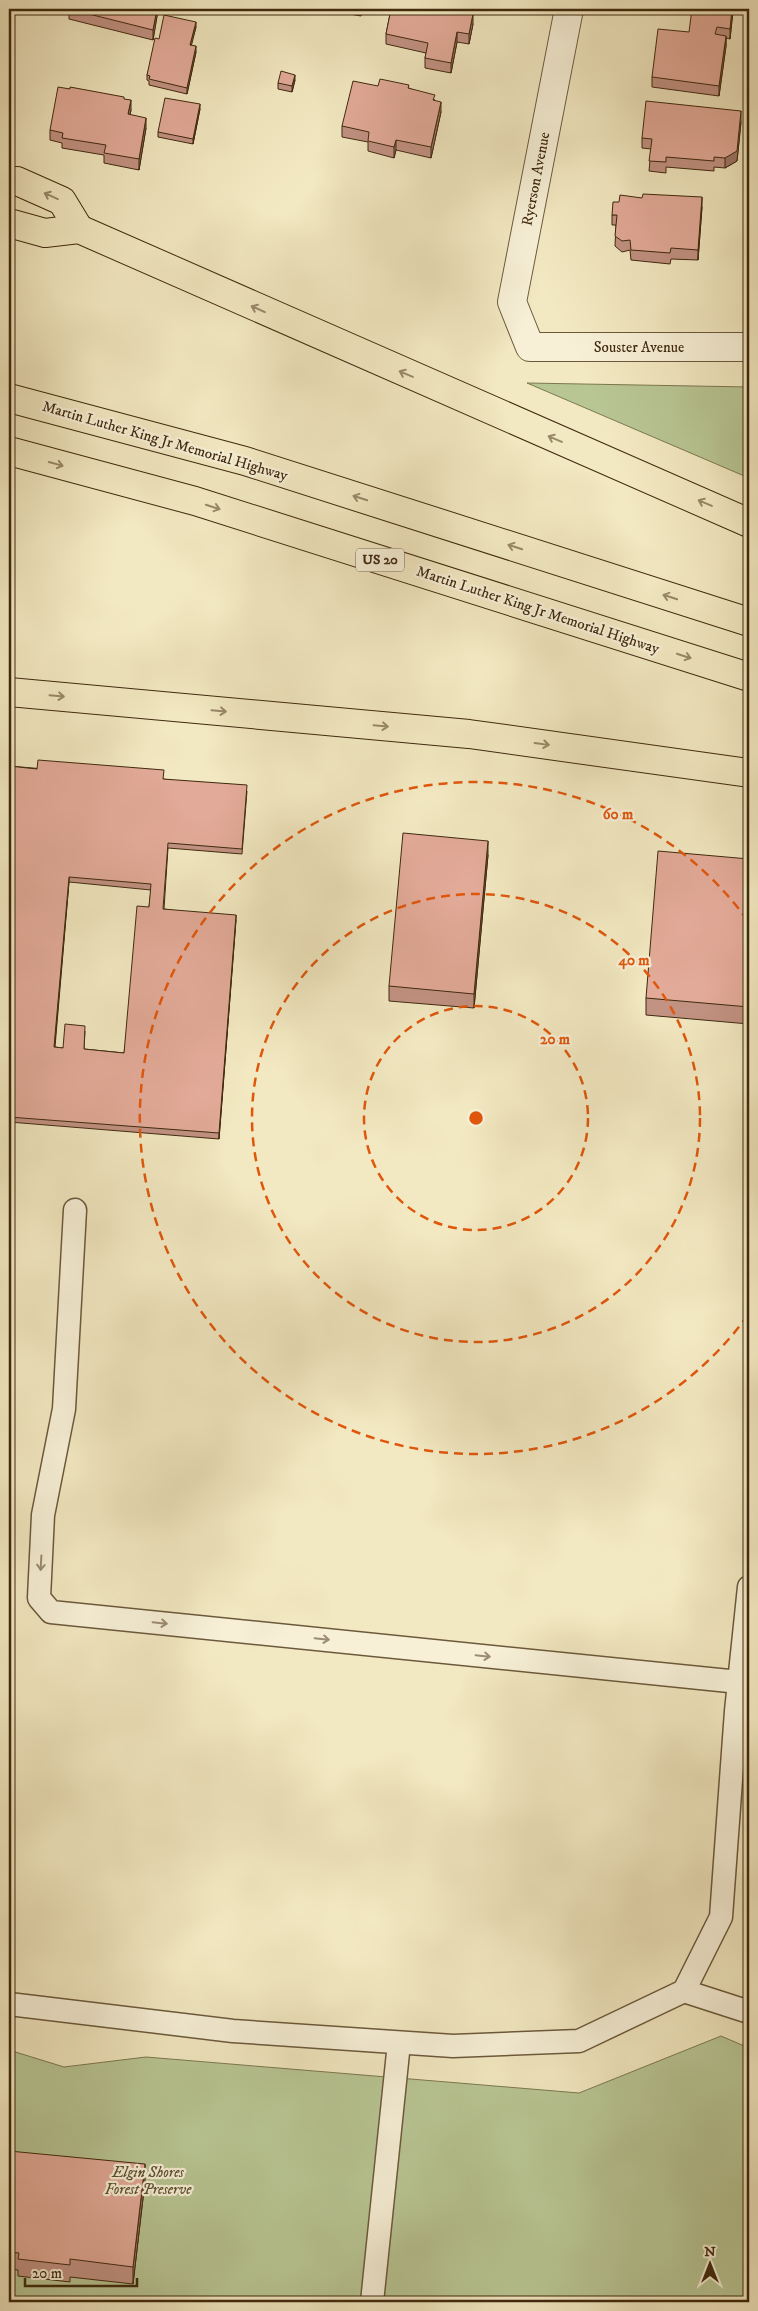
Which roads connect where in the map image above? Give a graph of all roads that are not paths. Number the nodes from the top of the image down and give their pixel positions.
1 (569, 9) edge
2 (9, 182) edge
3 (9, 223) edge
4 (79, 229) junction
5 (530, 347) joint
6 (749, 347) edge
7 (9, 398) edge
8 (9, 451) edge
9 (749, 523) edge
10 (749, 622) edge
11 (749, 677) edge
12 (9, 692) edge
13 (749, 773) edge
14 (75, 1210) dead end
15 (749, 1587) edge
16 (739, 1682) junction
17 (684, 1992) junction
18 (9, 2004) edge
19 (749, 2012) edge
20 (399, 2042) junction
21 (372, 2302) edge

1 - 5 street, Ryerson Avenue
4 -> 2 highway
3 - 4 highway
9 -> 4 highway
5 - 6 street, Souster Avenue
10 -> 7 highway, Martin Luther King Jr Memorial Highway
8 -> 11 highway, Martin Luther King Jr Memorial Highway / US 20
12 -> 13 highway
14 -> 16 lane
15 - 16 lane
16 - 17 lane
17 - 19 lane
17 - 20 lane
18 - 20 lane
20 - 21 lane

